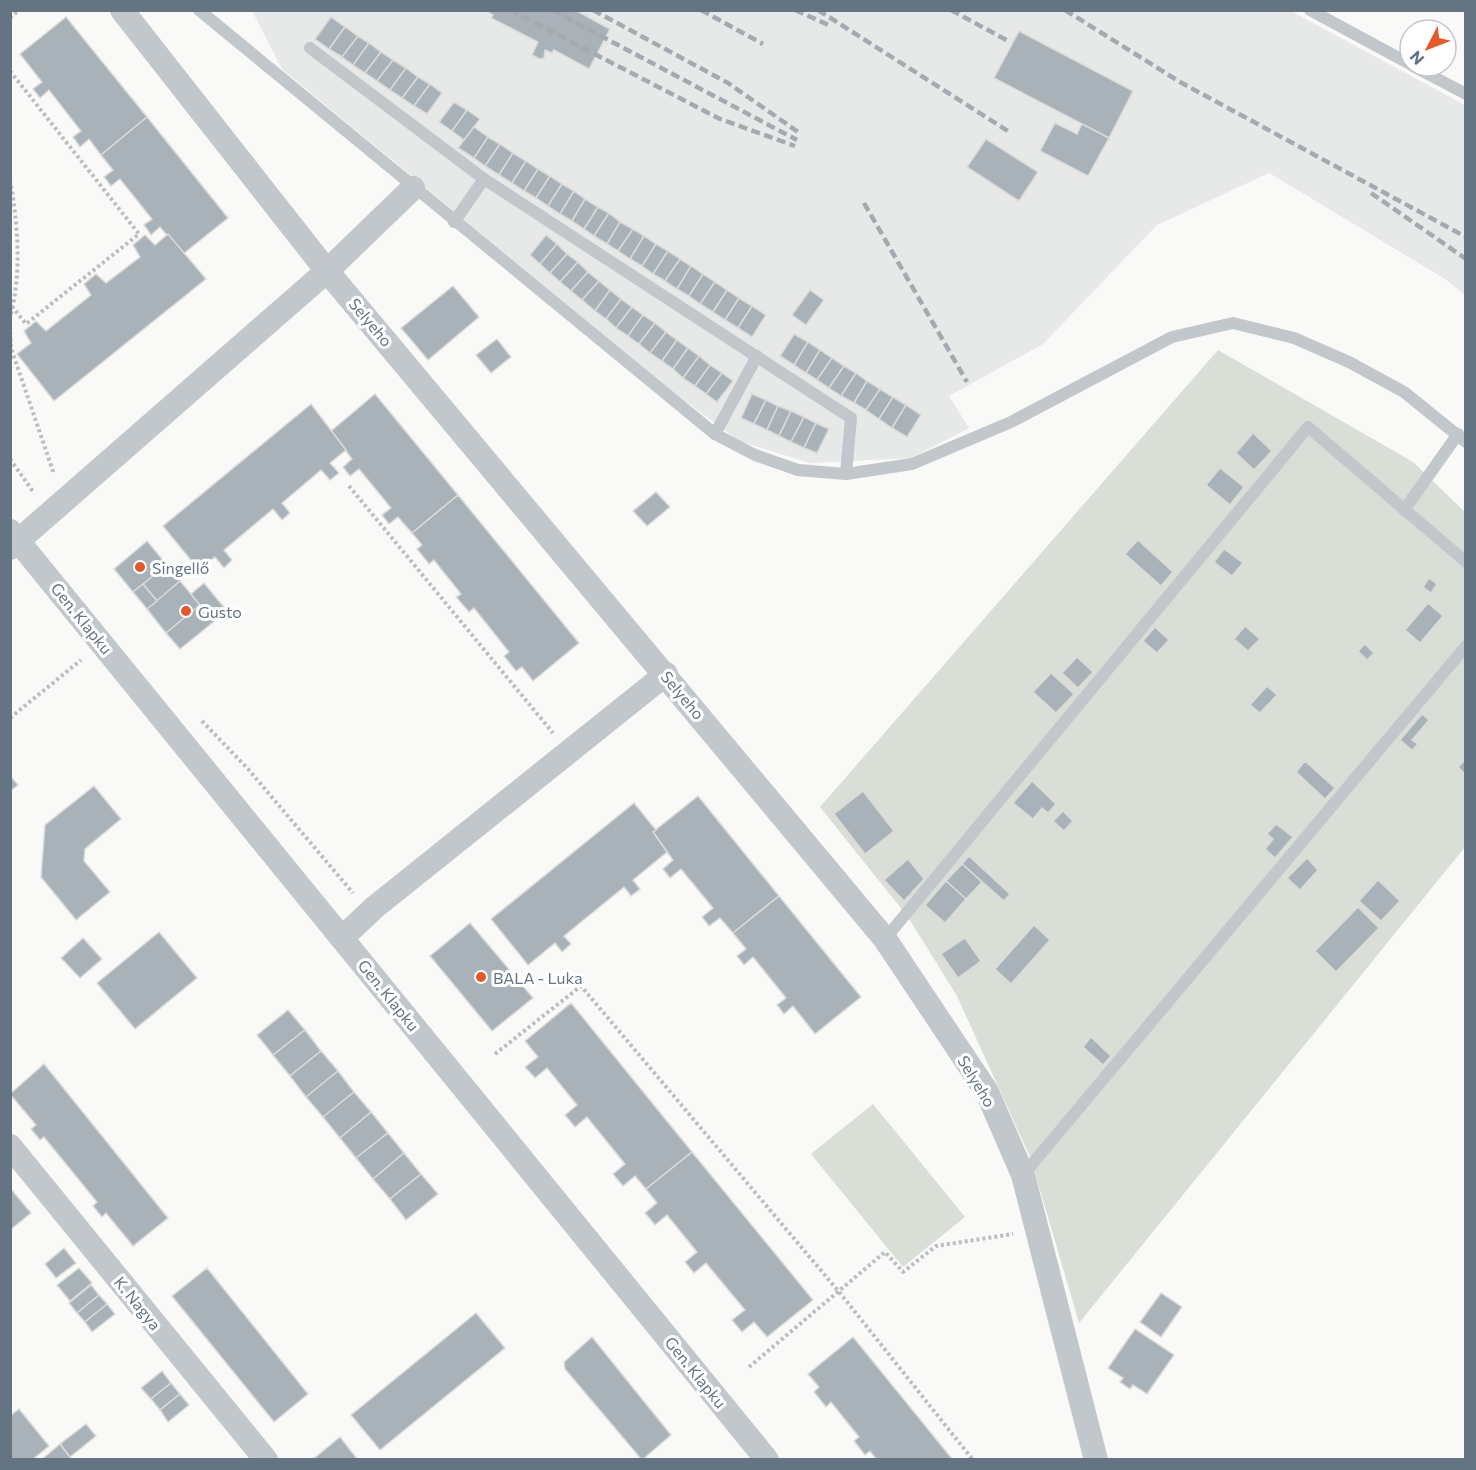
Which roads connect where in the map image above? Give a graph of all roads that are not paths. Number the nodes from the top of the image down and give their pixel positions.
1 (122, 10) edge
2 (199, 10) edge
3 (1310, 10) edge
4 (310, 48) dead end
5 (1398, 57) edge
6 (1436, 78) edge
7 (1466, 94) edge
8 (484, 179) junction
9 (413, 188) junction
10 (454, 222) junction
11 (327, 271) junction
12 (756, 356) junction
13 (715, 434) junction
14 (1462, 438) edge
15 (846, 474) junction
16 (1404, 510) junction
17 (13, 539) edge
18 (1466, 562) edge
19 (1466, 646) edge
20 (666, 674) junction
21 (342, 938) junction
22 (885, 939) junction
23 (10, 1146) edge
24 (1023, 1175) junction
25 (266, 1460) edge
26 (767, 1460) edge
27 (1096, 1460) edge

1 - 11 street, Selyeho
2 - 9 lane
3 - 5 lane
4 - 8 lane
6 - 7 lane
8 - 10 lane
8 - 12 lane
9 - 10 lane
9 - 11 street
10 - 13 lane
11 - 17 street
11 - 20 street, Selyeho
12 - 13 lane
12 - 15 lane
13 - 15 lane
14 - 15 lane
14 - 16 lane
16 - 18 lane
16 - 22 lane
17 - 21 street, Gen. Klapku
19 - 24 lane
20 - 21 street
20 - 22 street, Selyeho
21 - 26 street, Gen. Klapku
22 - 24 street, Selyeho
23 - 25 street, K. Nagya
24 - 27 street, Selyeho

